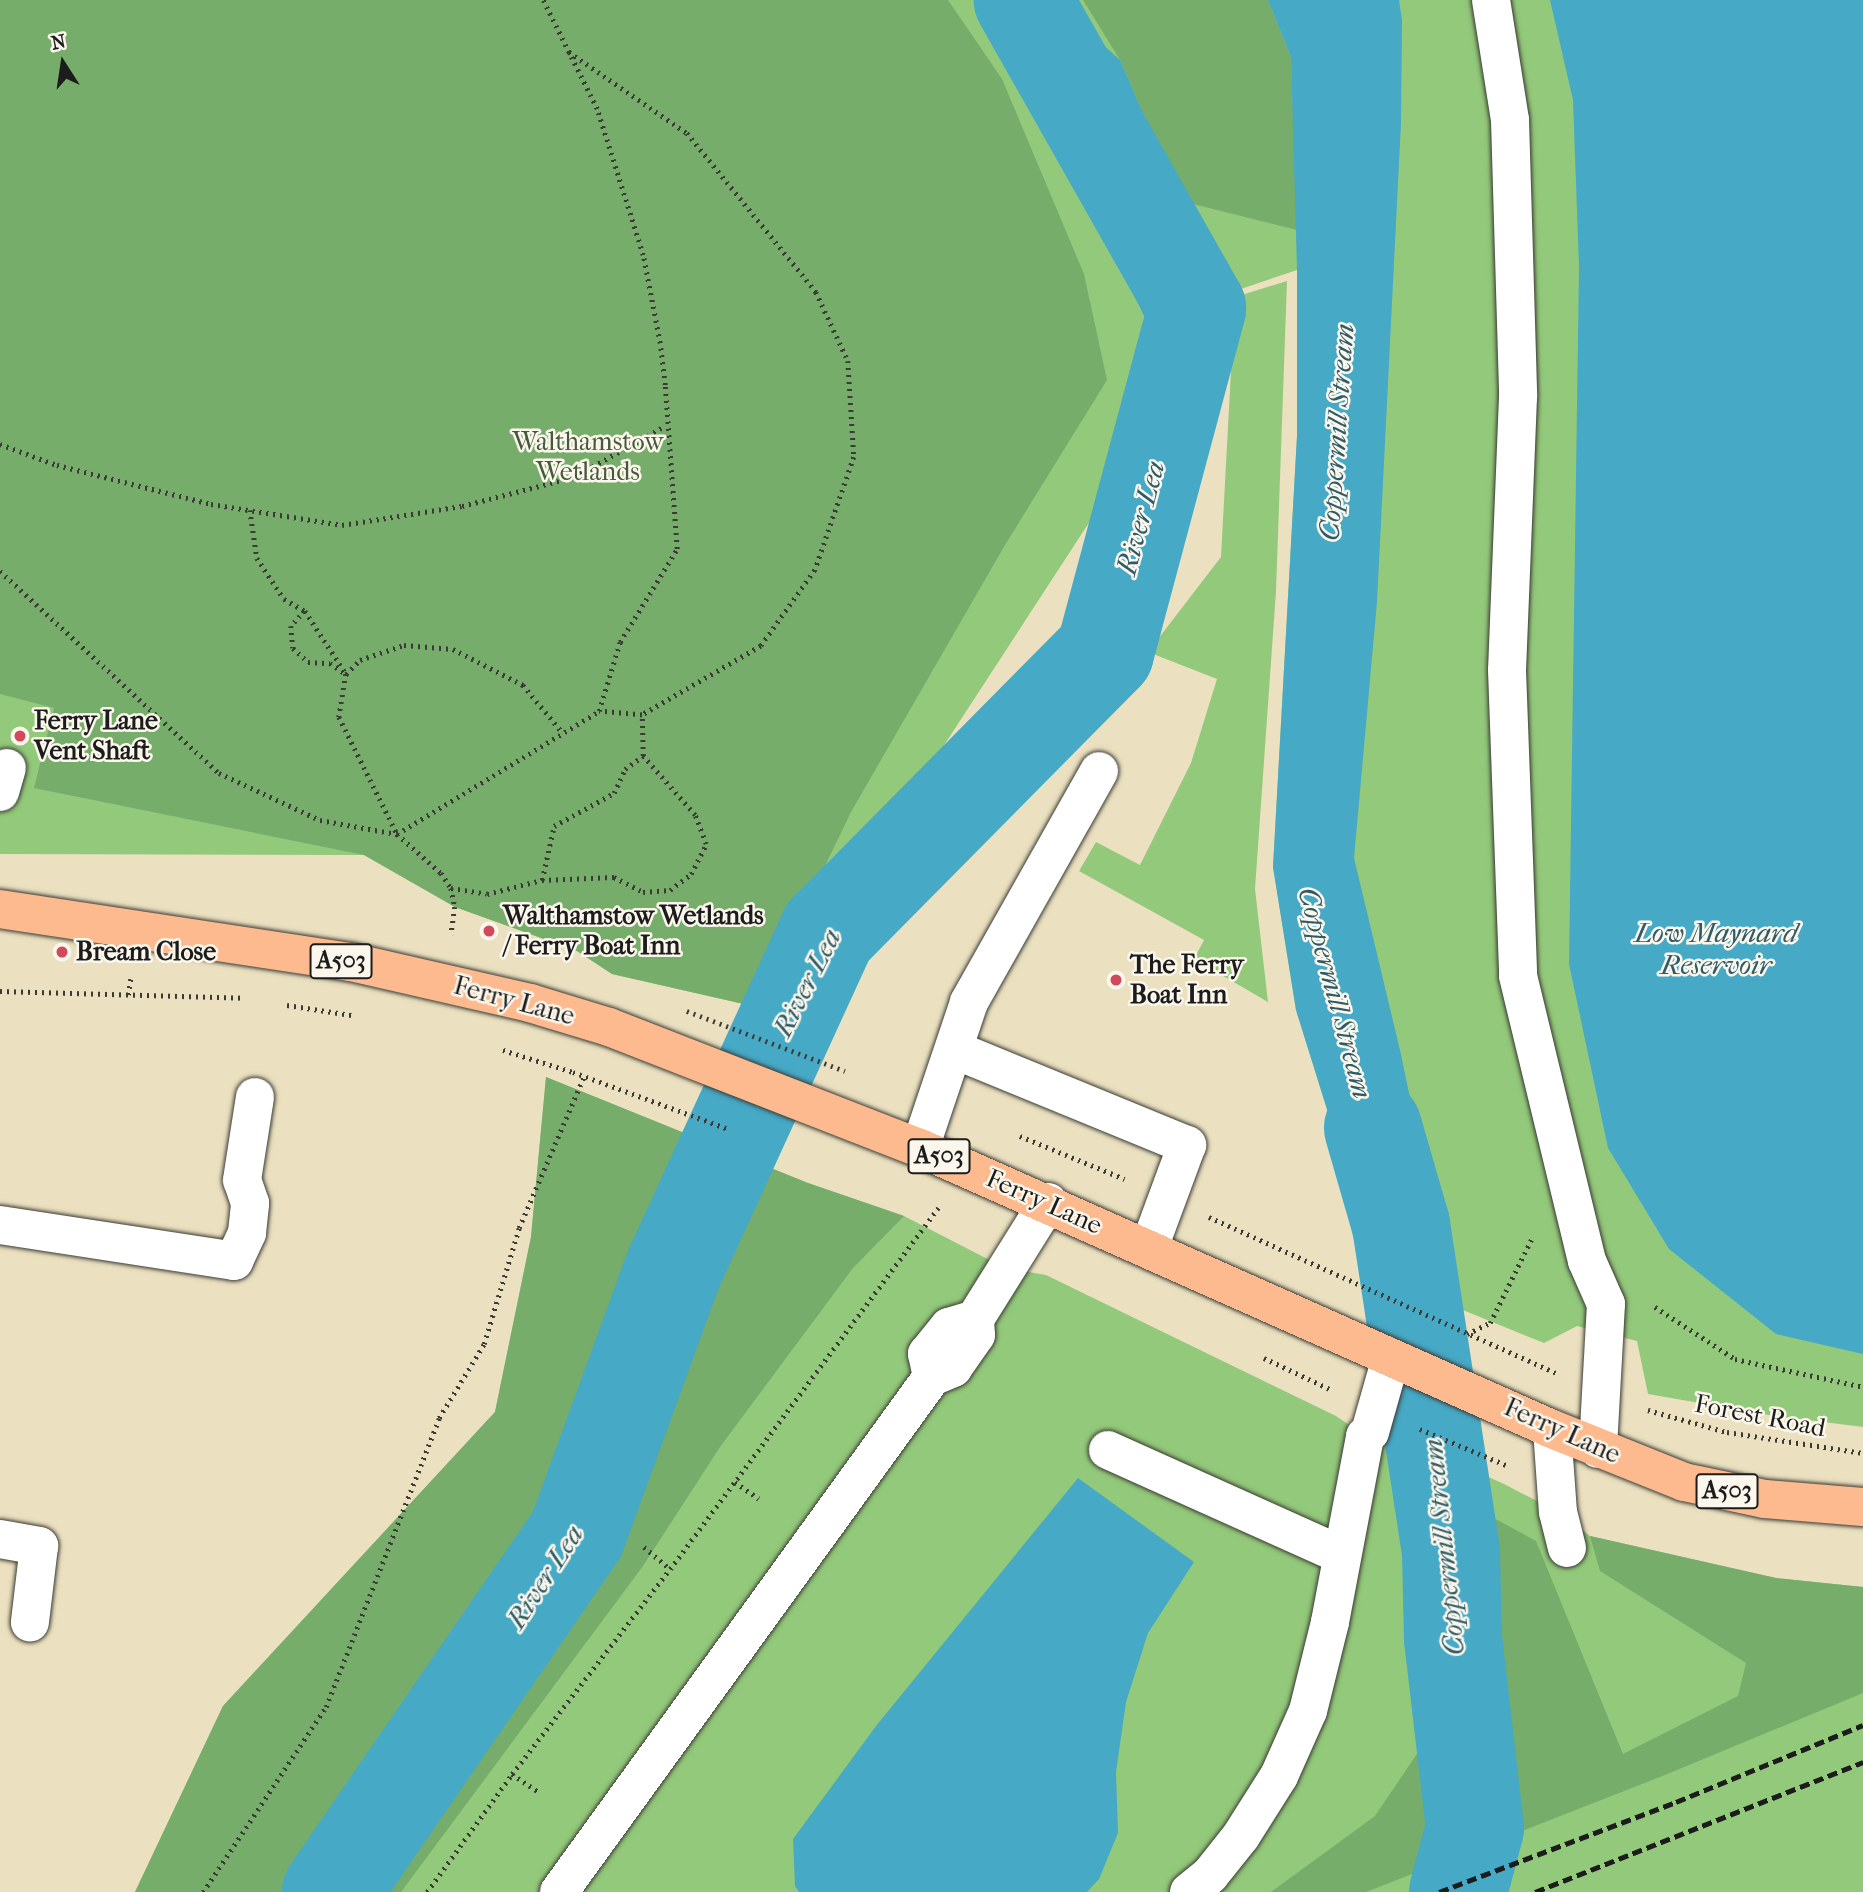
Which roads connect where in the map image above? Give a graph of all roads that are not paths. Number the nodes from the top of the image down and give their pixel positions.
1 (1492, 0) edge
2 (1099, 771) dead end
3 (0, 909) edge
4 (955, 1050) junction
5 (255, 1097) dead end
6 (920, 1148) junction
7 (1048, 1202) junction
8 (0, 1225) edge
9 (1149, 1248) junction
10 (1391, 1358) junction
11 (1552, 1429) junction
12 (1598, 1449) junction
13 (1108, 1450) dead end
14 (1863, 1507) edge
15 (0, 1539) edge
16 (1567, 1548) dead end
17 (1342, 1555) junction
18 (30, 1622) dead end
19 (559, 1892) edge
20 (1189, 1892) edge

1 - 12 lane
2 - 4 lane
3 - 6 main road, Ferry Lane / A503
4 - 6 lane
4 - 9 lane
5 - 8 lane
6 - 7 main road, Ferry Lane / A503
7 - 9 main road, Ferry Lane / A503
7 - 19 lane
9 - 10 main road, Ferry Lane / A503
10 - 11 main road, Ferry Lane / A503
10 - 17 lane
11 - 12 main road, Ferry Lane / A503
11 - 16 lane
12 - 14 main road, Ferry Lane / A503
13 - 17 lane
15 - 18 lane
17 - 20 lane

